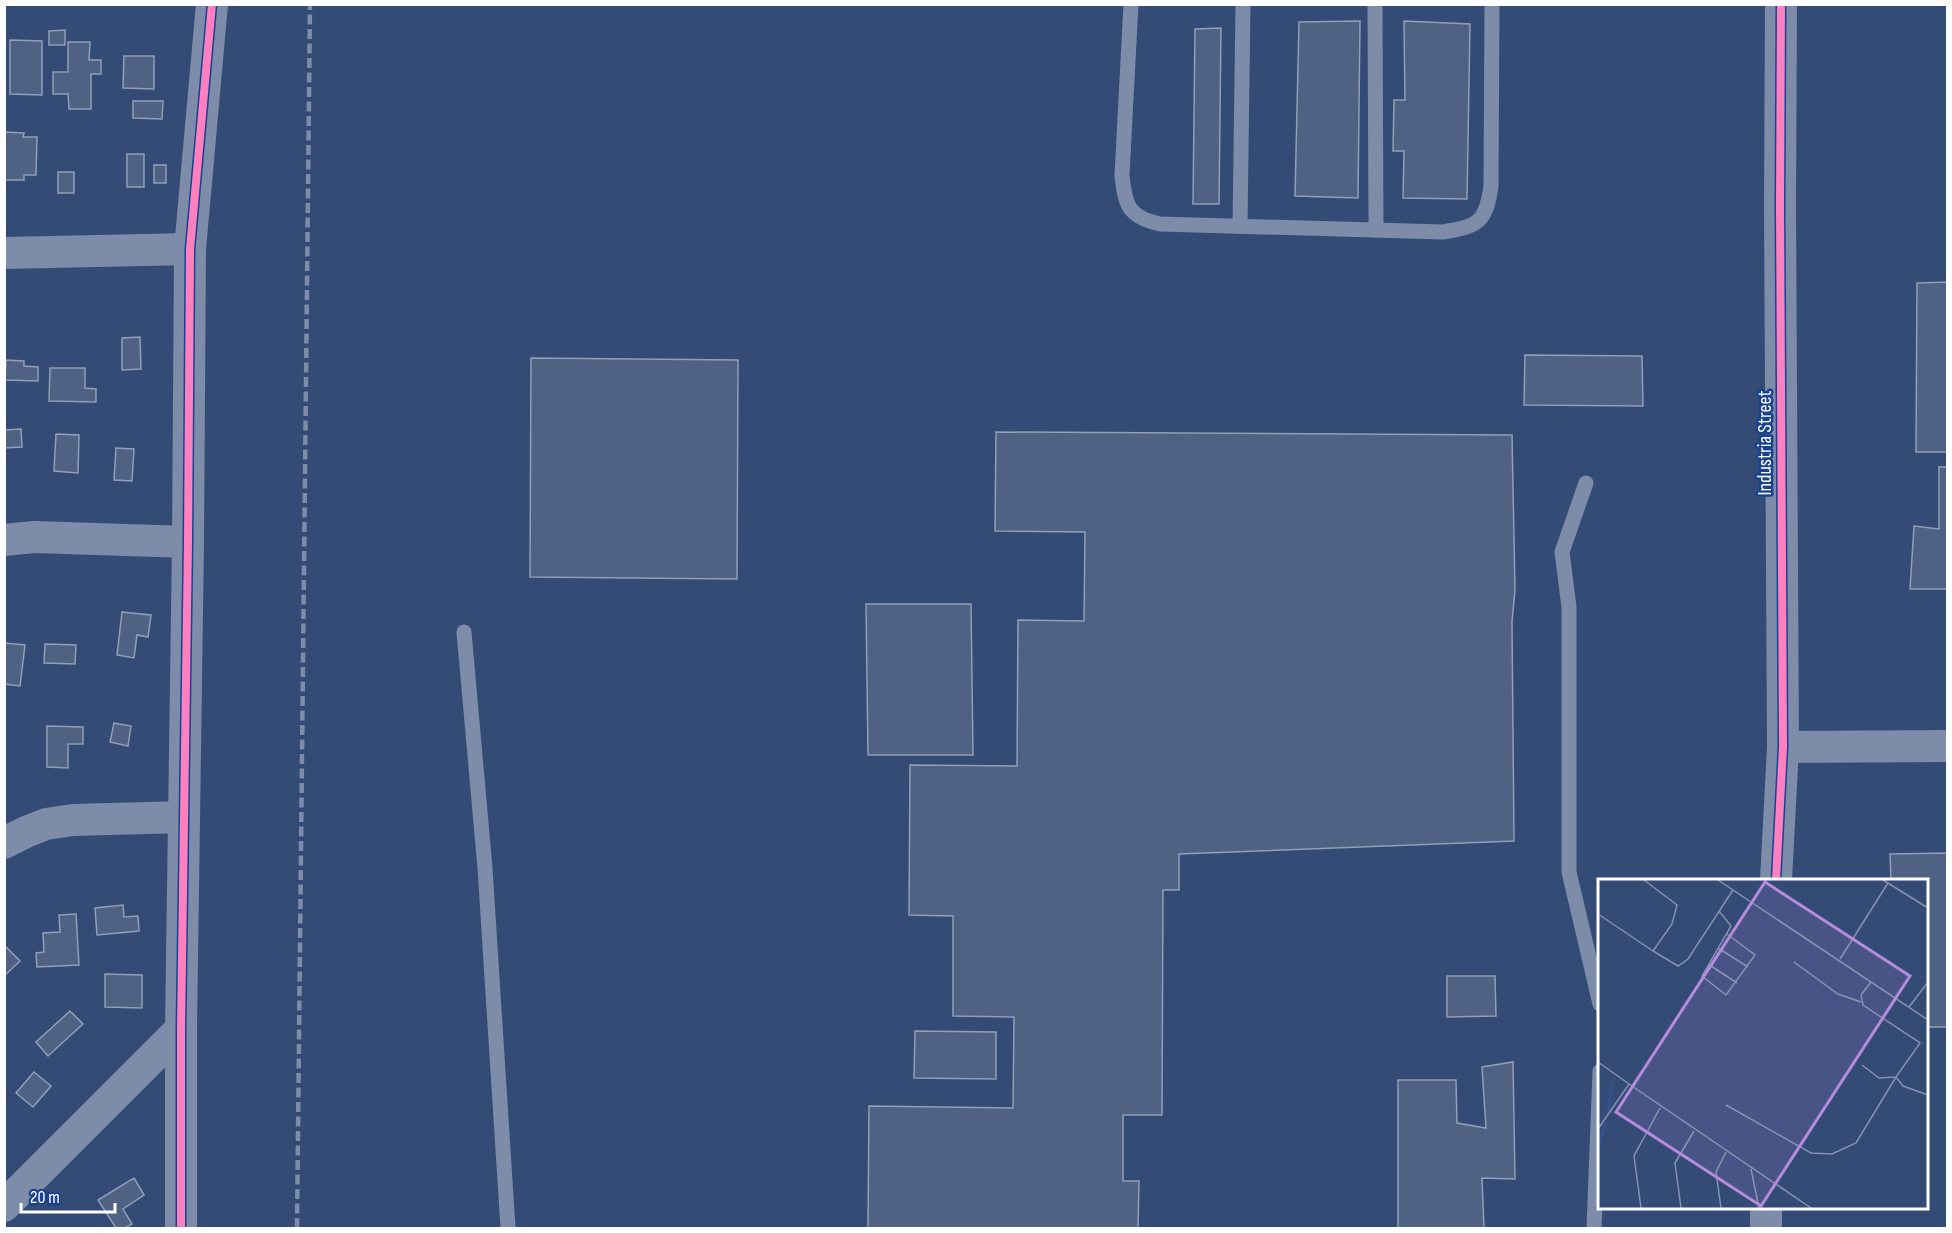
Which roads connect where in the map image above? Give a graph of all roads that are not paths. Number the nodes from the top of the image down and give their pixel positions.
1 (212, 4) edge
2 (1131, 4) edge
3 (1244, 4) edge
4 (1374, 4) edge
5 (1492, 4) edge
6 (1781, 4) edge
7 (1240, 226) junction
8 (1376, 230) junction
9 (190, 249) junction
10 (4, 253) edge
11 (1586, 483) dead end
12 (4, 540) edge
13 (188, 542) junction
14 (464, 632) dead end
15 (1947, 746) edge
16 (1783, 747) junction
17 (184, 817) junction
18 (4, 843) edge
19 (1776, 879) edge
20 (1598, 1000) edge
21 (181, 1029) junction
22 (1598, 1102) edge
23 (4, 1206) edge
24 (1766, 1209) edge
25 (181, 1228) edge
26 (508, 1228) edge
27 (1594, 1228) edge
28 (1766, 1228) edge

1 - 9 street
2 - 7 lane
3 - 7 lane
4 - 8 lane
5 - 8 lane
6 - 16 street, Industria Street
7 - 8 lane
9 - 10 street
9 - 13 street
11 - 20 lane
12 - 13 street
13 - 17 street
14 - 26 lane
15 - 16 street
16 - 19 street, Industria Street
17 - 18 street
17 - 21 street
21 - 23 street
21 - 25 street
22 - 27 lane
24 - 28 street

